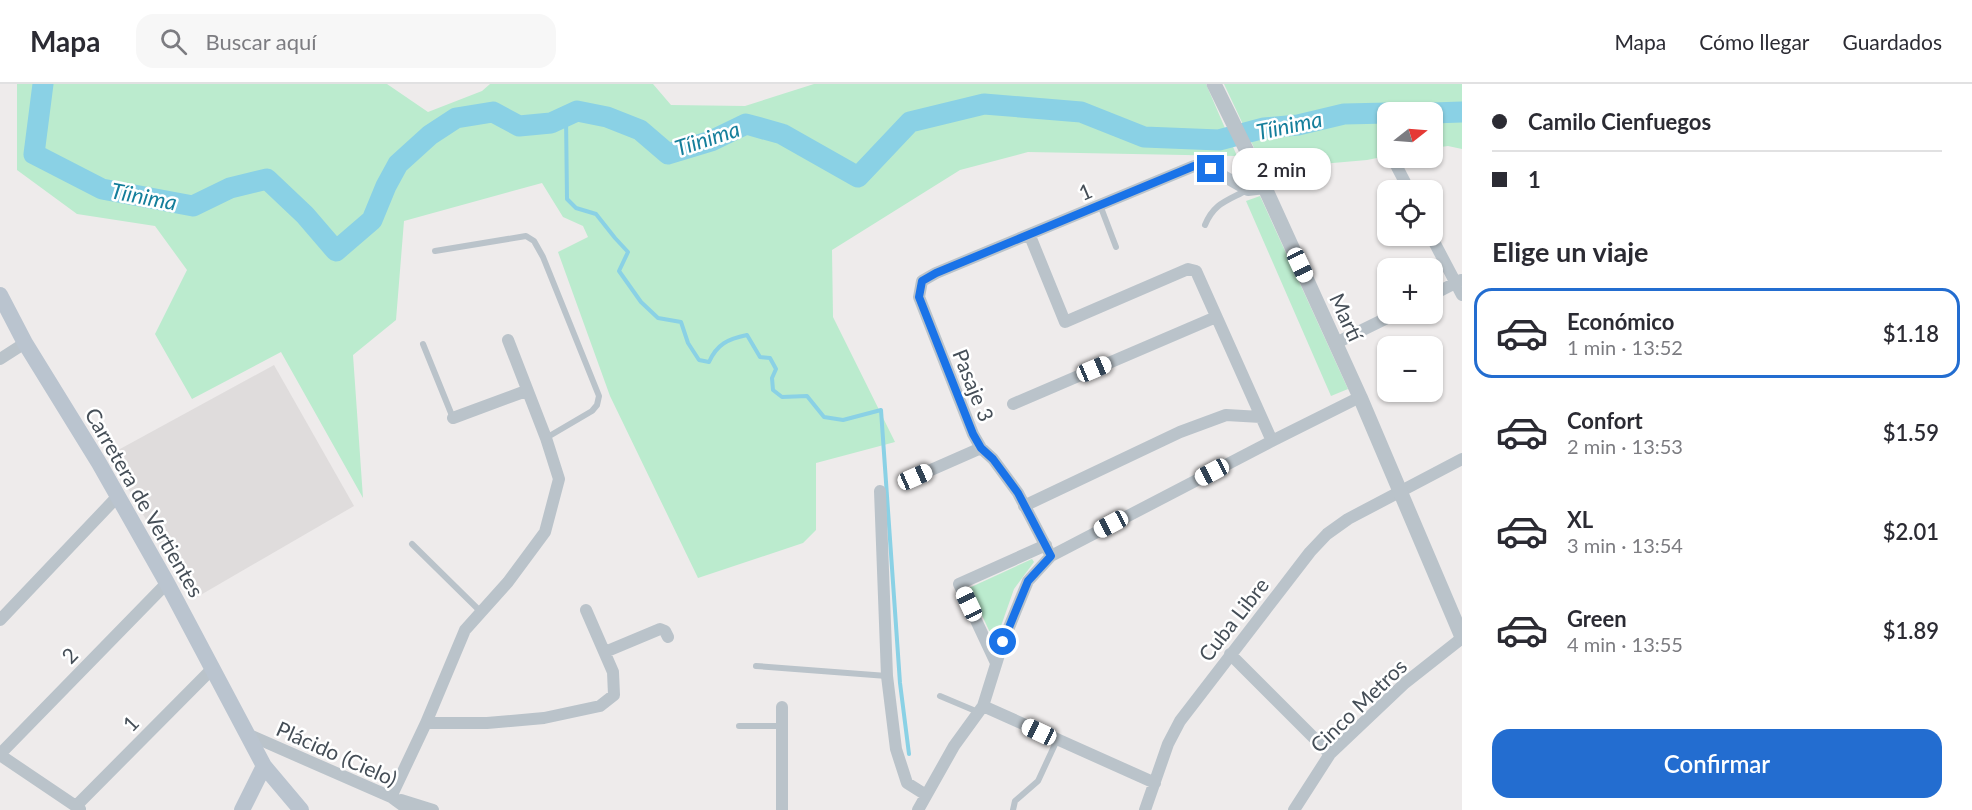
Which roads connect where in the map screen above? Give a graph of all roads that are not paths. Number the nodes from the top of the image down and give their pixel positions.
1 (1215, 85) edge
2 (1265, 188) junction
3 (1248, 190) junction
4 (1100, 206) junction
5 (1205, 225) dead end
6 (1030, 236) junction
7 (1437, 246) edge
8 (1116, 248) dead end
9 (435, 251) dead end
10 (922, 281) joint
11 (1459, 281) edge
12 (1443, 289) edge
13 (0, 295) edge
14 (1462, 295) edge
15 (1216, 317) junction
16 (1377, 323) edge
17 (508, 340) dead end
18 (25, 343) junction
19 (1336, 343) junction
20 (423, 344) dead end
21 (0, 359) edge
22 (526, 392) junction
23 (1360, 397) junction
24 (1013, 404) dead end
25 (453, 417) joint
26 (1261, 417) junction
27 (546, 438) junction
28 (1272, 441) junction
29 (981, 448) junction
30 (1462, 459) edge
31 (915, 477) dead end
32 (880, 490) dead end
33 (1400, 492) junction
34 (118, 496) junction
35 (1024, 506) junction
36 (412, 544) dead end
37 (1048, 550) junction
38 (167, 583) junction
39 (586, 610) dead end
40 (480, 611) junction
41 (0, 620) edge
42 (668, 637) dead end
43 (1462, 637) edge
44 (605, 652) junction
45 (1230, 654) junction
46 (996, 663) junction
47 (756, 666) dead end
48 (213, 668) junction
49 (887, 675) junction
50 (940, 696) dead end
51 (782, 707) dead end
52 (981, 709) junction
53 (426, 723) junction
54 (739, 726) dead end
55 (782, 726) junction
56 (247, 734) junction
57 (1058, 740) junction
58 (0, 754) edge
59 (1330, 754) junction
60 (264, 766) junction
61 (1155, 783) junction
62 (926, 795) junction
63 (391, 796) junction
64 (79, 808) edge
65 (242, 810) edge
66 (301, 810) edge
67 (409, 810) edge
68 (433, 810) edge
69 (782, 810) edge
70 (918, 810) edge
71 (1013, 810) edge
72 (1145, 810) edge
73 (1294, 810) edge

1 - 2 street, Martí
2 - 3 street
2 - 19 street, Martí
3 - 4 street, 1
3 - 5 lane
4 - 6 street, 1
4 - 8 lane
6 - 10 street, 1
6 - 15 street
7 - 11 street
9 - 27 lane
10 - 29 street, Pasaje 3
11 - 12 street
11 - 14 street
13 - 18 main road, Carretera de Vertientes
15 - 24 street
15 - 26 street
16 - 19 street
17 - 22 street
18 - 21 street
18 - 34 main road, Carretera de Vertientes
19 - 23 street, Martí
20 - 25 lane
22 - 25 street
22 - 27 street
23 - 28 street
23 - 33 street, Martí
26 - 28 street
26 - 35 street
27 - 40 street
28 - 37 street
29 - 31 street
29 - 35 street, Pasaje 3
30 - 33 street, Cuba Libre
32 - 49 street
33 - 43 street, Martí
33 - 45 street, Cuba Libre
34 - 38 main road, Carretera de Vertientes
34 - 41 street
35 - 37 street, Pasaje 3
36 - 40 lane
37 - 46 street
37 - 46 street
38 - 48 main road, Carretera de Vertientes
38 - 58 street, 2
39 - 44 street
40 - 53 street
42 - 44 street
43 - 59 street, Cinco Metros
44 - 53 street
45 - 59 street
45 - 61 street, Cuba Libre
46 - 52 street
47 - 49 lane
48 - 56 main road, Carretera de Vertientes
48 - 64 street, 1
49 - 62 street
50 - 52 lane
51 - 55 street
52 - 57 street
52 - 62 street
53 - 63 street
54 - 55 lane
55 - 69 street
56 - 60 main road, Carretera de Vertientes
56 - 63 street, Plácido (Cielo)
57 - 61 street
57 - 71 lane
58 - 64 street
59 - 73 street, Cinco Metros
60 - 65 main road
60 - 66 main road, Carretera de Vertientes
61 - 72 street, Cuba Libre
62 - 70 street
63 - 67 street, Plácido (Cielo)
63 - 68 street

